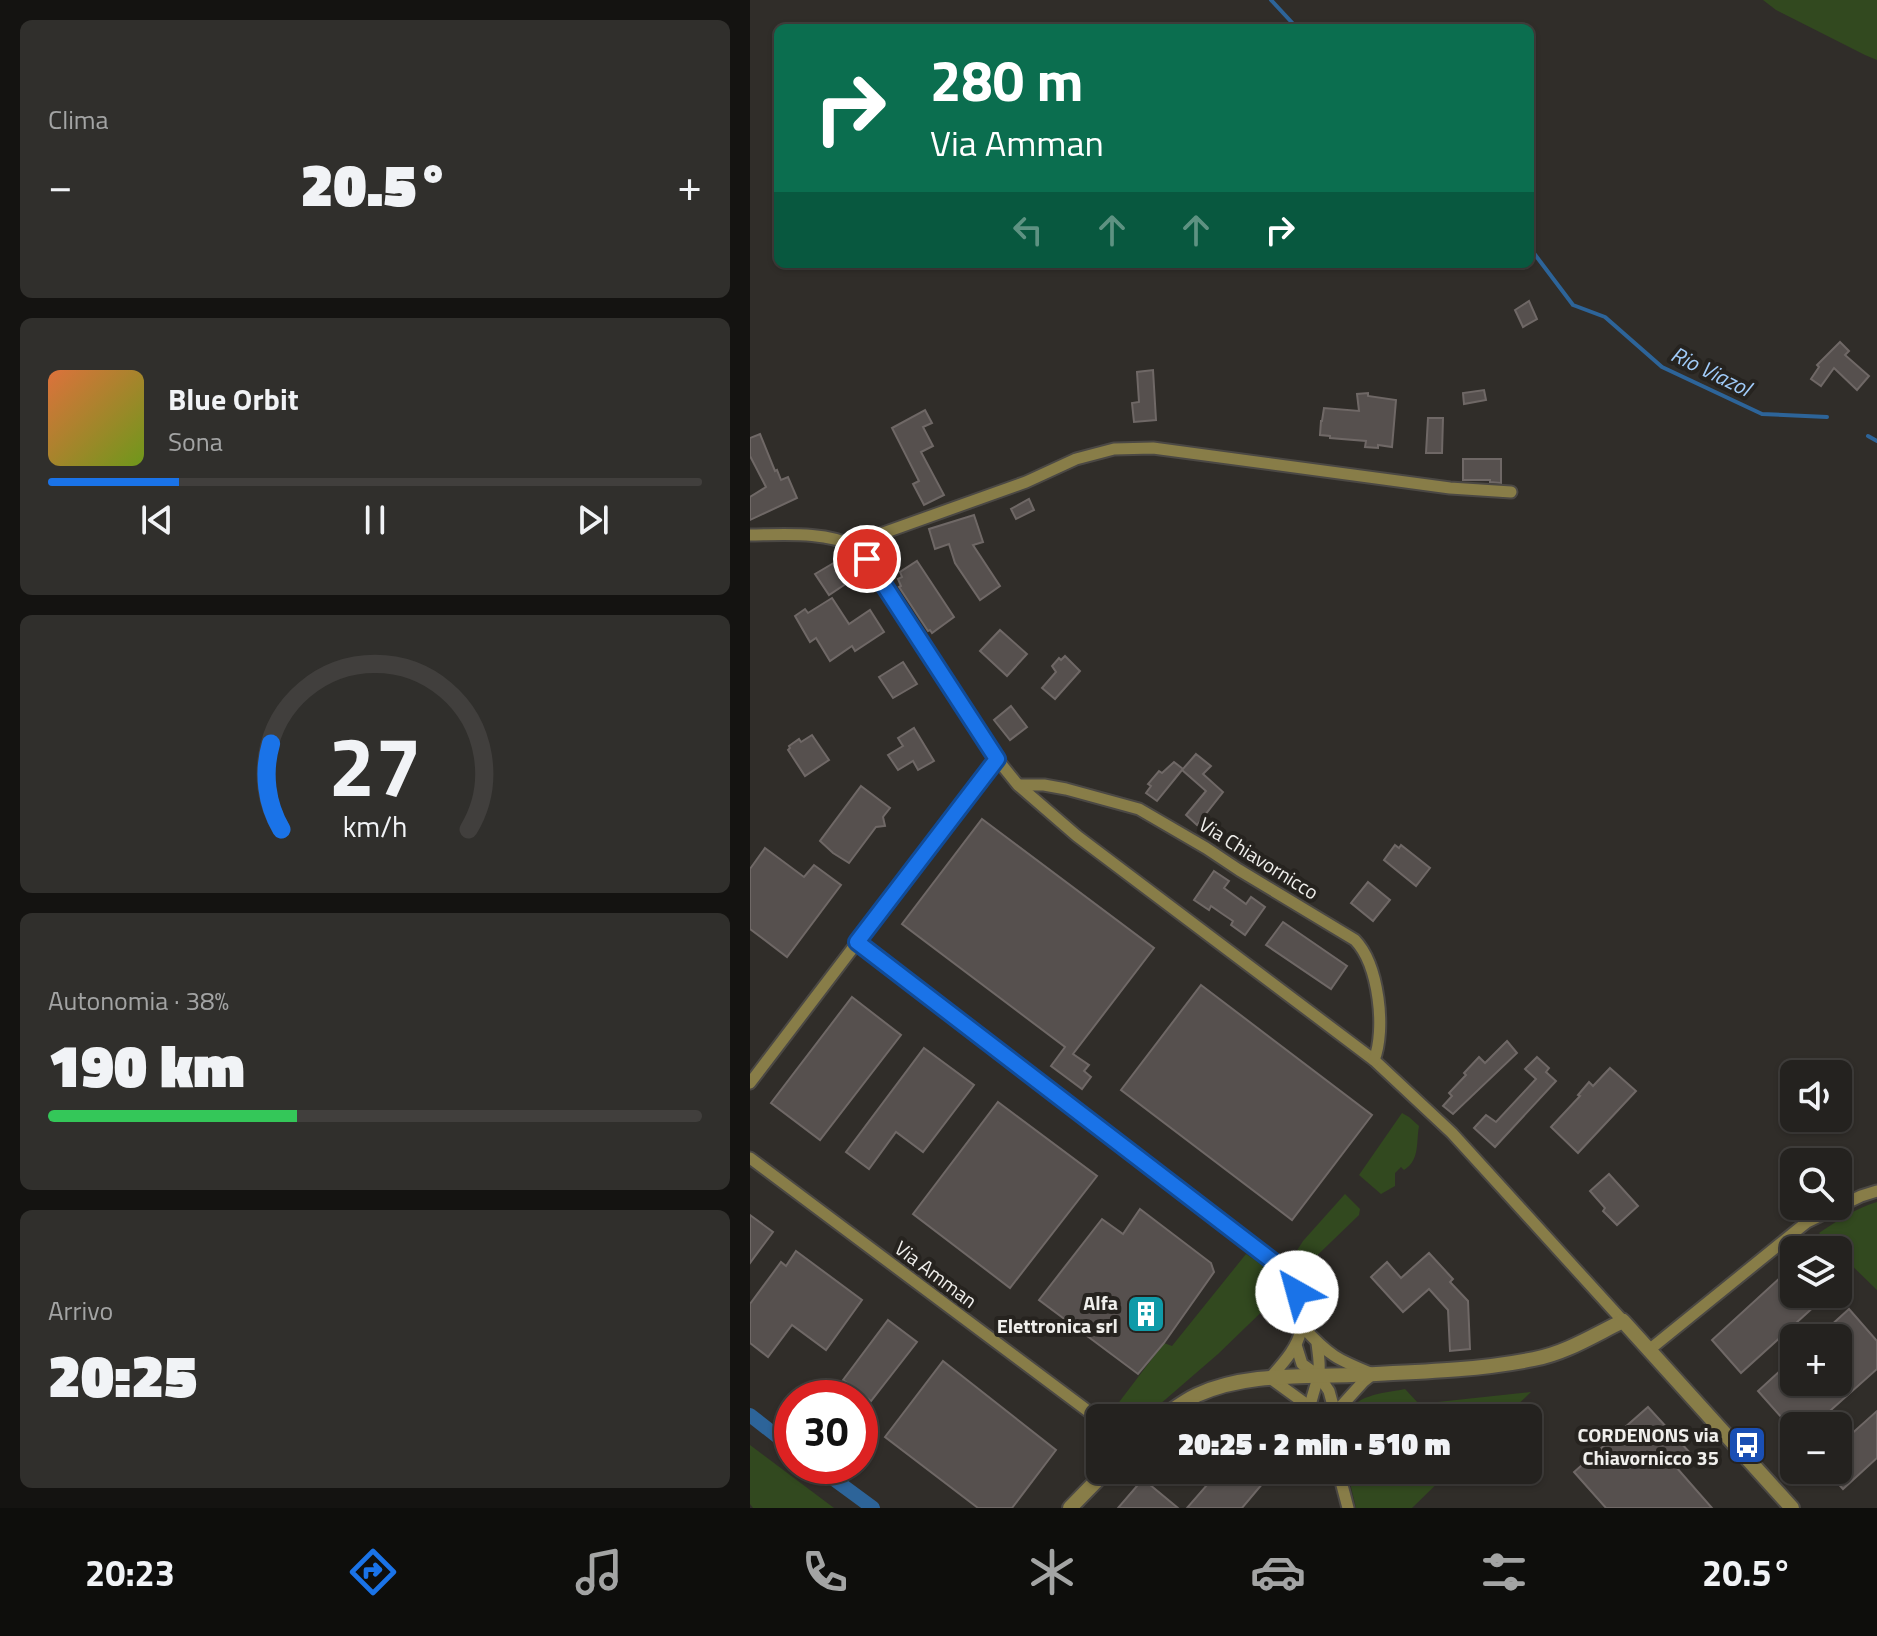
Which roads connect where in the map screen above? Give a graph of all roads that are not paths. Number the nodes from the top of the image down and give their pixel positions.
1 (1511, 492) dead end
2 (750, 535) edge
3 (855, 548) junction
4 (997, 759) junction
5 (1018, 785) junction
6 (857, 942) junction
7 (1374, 1060) junction
8 (750, 1083) edge
9 (750, 1158) edge
10 (1877, 1191) edge
11 (1623, 1321) junction
12 (1303, 1327) junction
13 (1317, 1343) junction
14 (1296, 1345) junction
15 (1649, 1350) junction
16 (1373, 1374) junction
17 (1319, 1376) junction
18 (1270, 1378) junction
19 (1181, 1404) edge
20 (1306, 1404) edge
21 (1310, 1404) edge
22 (1332, 1404) edge
23 (1344, 1404) edge
24 (1086, 1410) edge
25 (1093, 1484) edge
26 (1342, 1484) edge
27 (1070, 1508) edge
28 (1348, 1508) edge
29 (1792, 1508) edge

1 - 3 street
2 - 3 street
3 - 4 street
4 - 5 street
4 - 6 street
5 - 7 street
5 - 7 street, Via Chiavornicco
6 - 8 street
6 - 12 street
7 - 11 street
9 - 24 street, Via Amman
10 - 15 street
11 - 15 street
11 - 16 street
12 - 13 street
12 - 14 street
13 - 16 street
13 - 17 street
14 - 17 street
14 - 18 street
15 - 29 street
16 - 17 street
16 - 23 street
17 - 18 street
17 - 21 street
17 - 22 street
18 - 19 street
18 - 20 street
25 - 27 street
26 - 28 street

